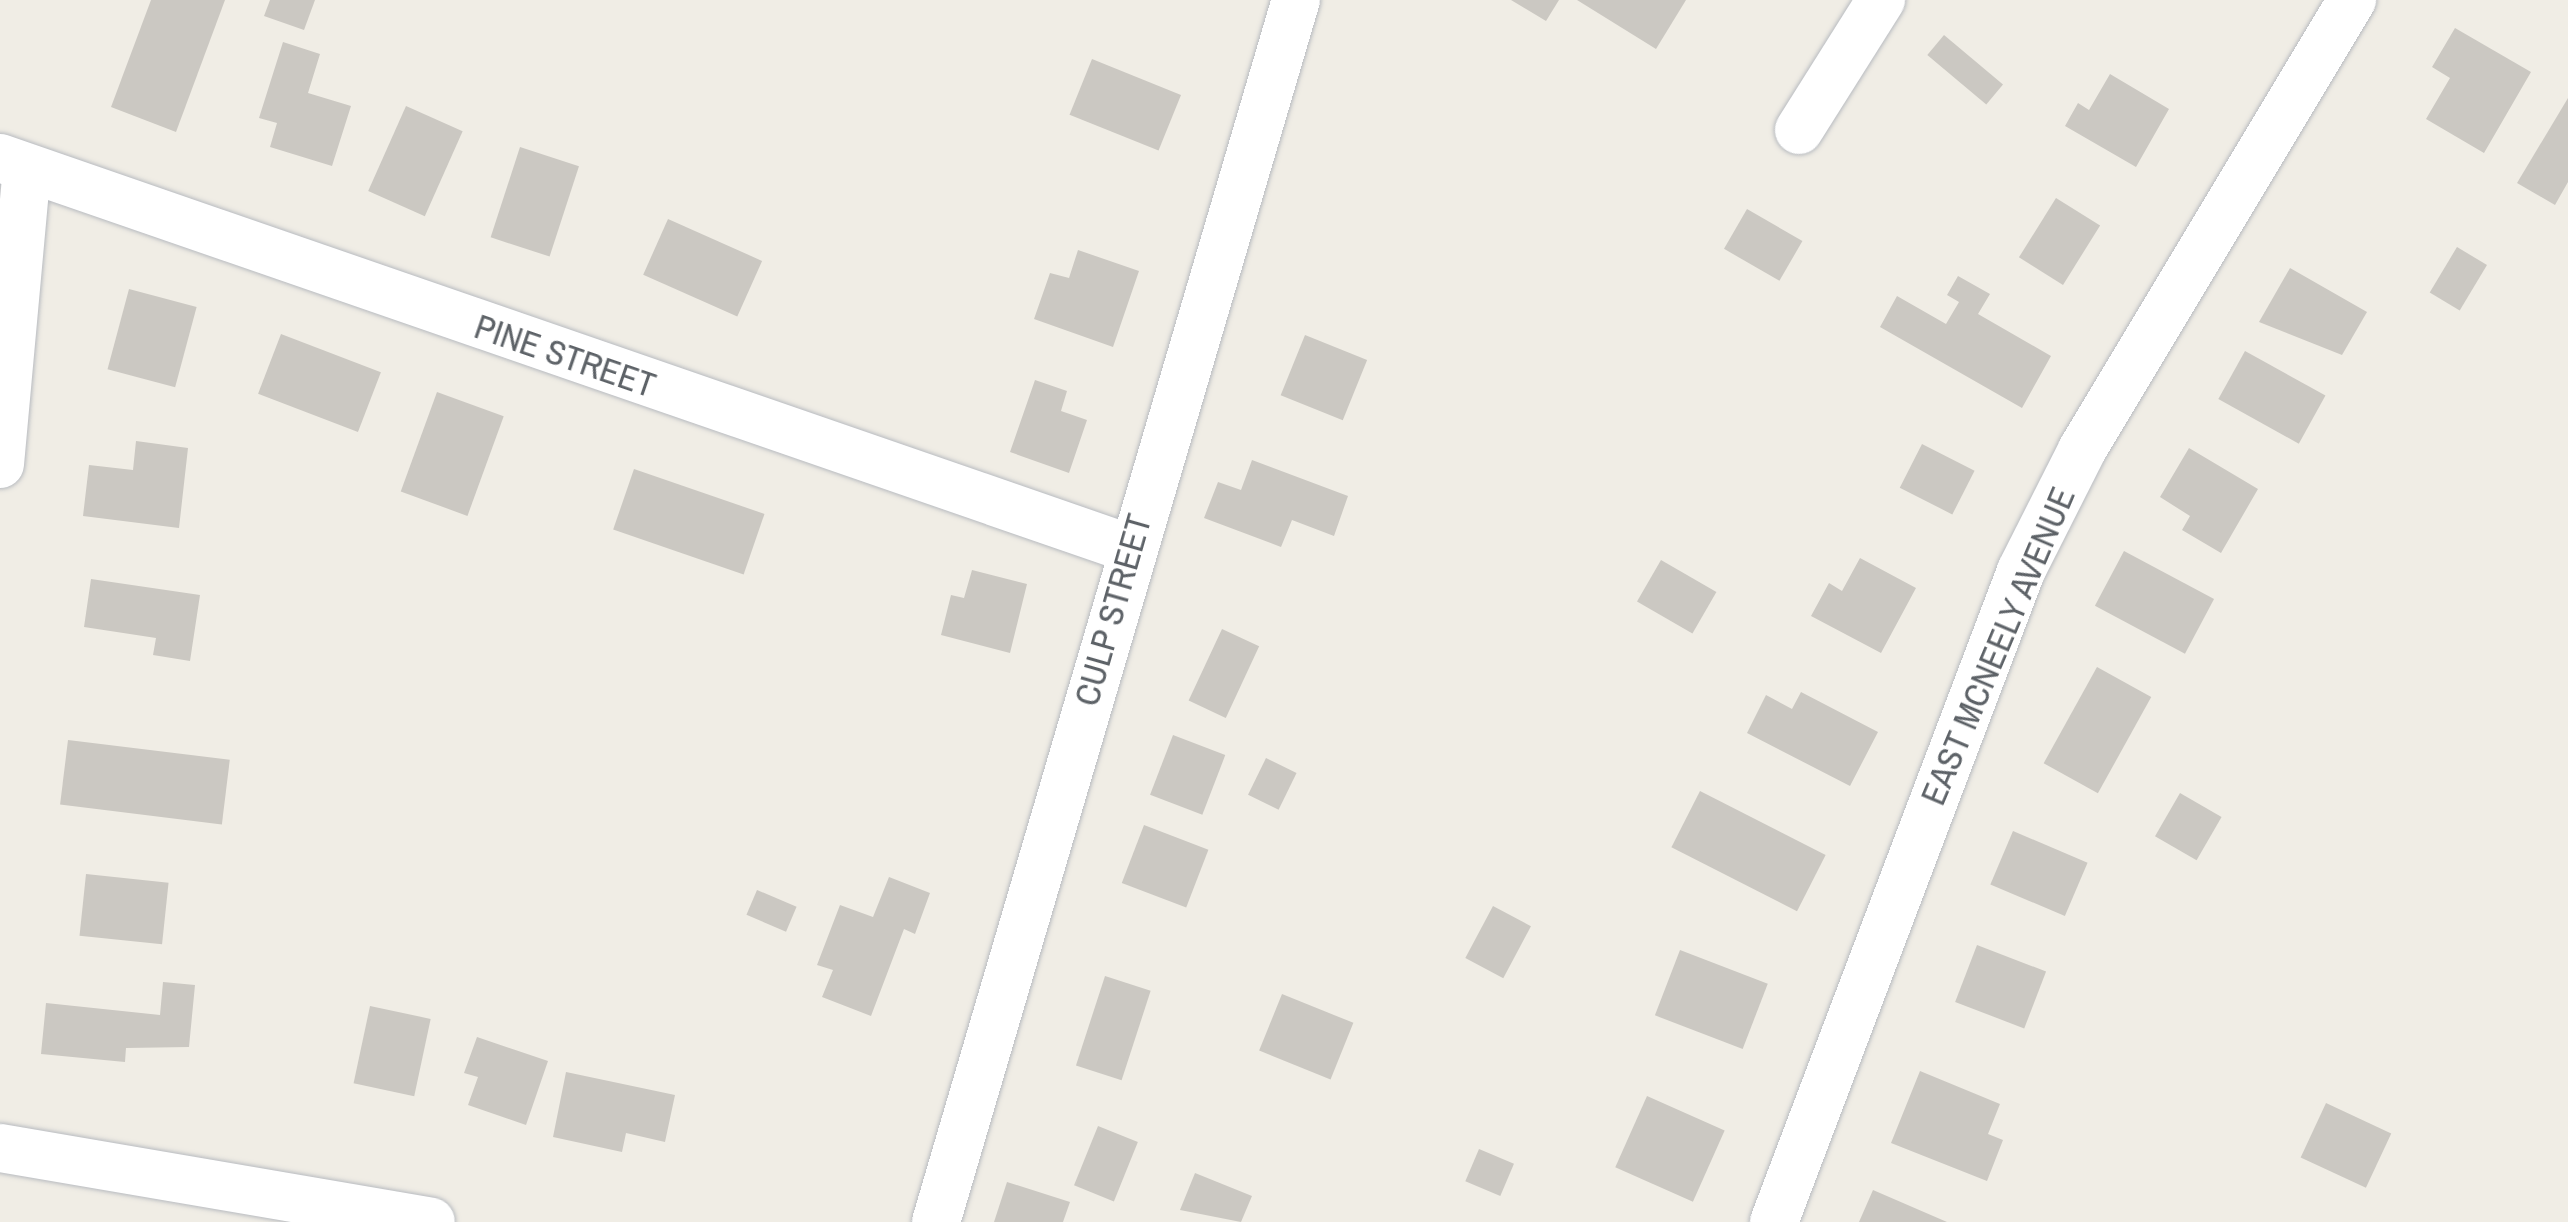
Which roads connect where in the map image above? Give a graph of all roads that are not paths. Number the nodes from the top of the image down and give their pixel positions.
1 (1296, 0) edge
2 (1881, 0) edge
3 (2352, 0) edge
4 (1799, 130) dead end
5 (14, 163) edge
6 (0, 464) edge
7 (1131, 549) junction
8 (0, 1148) edge
9 (431, 1222) edge
10 (936, 1222) edge
11 (1774, 1222) edge

1 - 7 street, CULP STREET
2 - 4 street
3 - 11 street, EAST MCNEELY AVENUE
5 - 6 street
5 - 7 street, PINE STREET
7 - 10 street, CULP STREET
8 - 9 street

